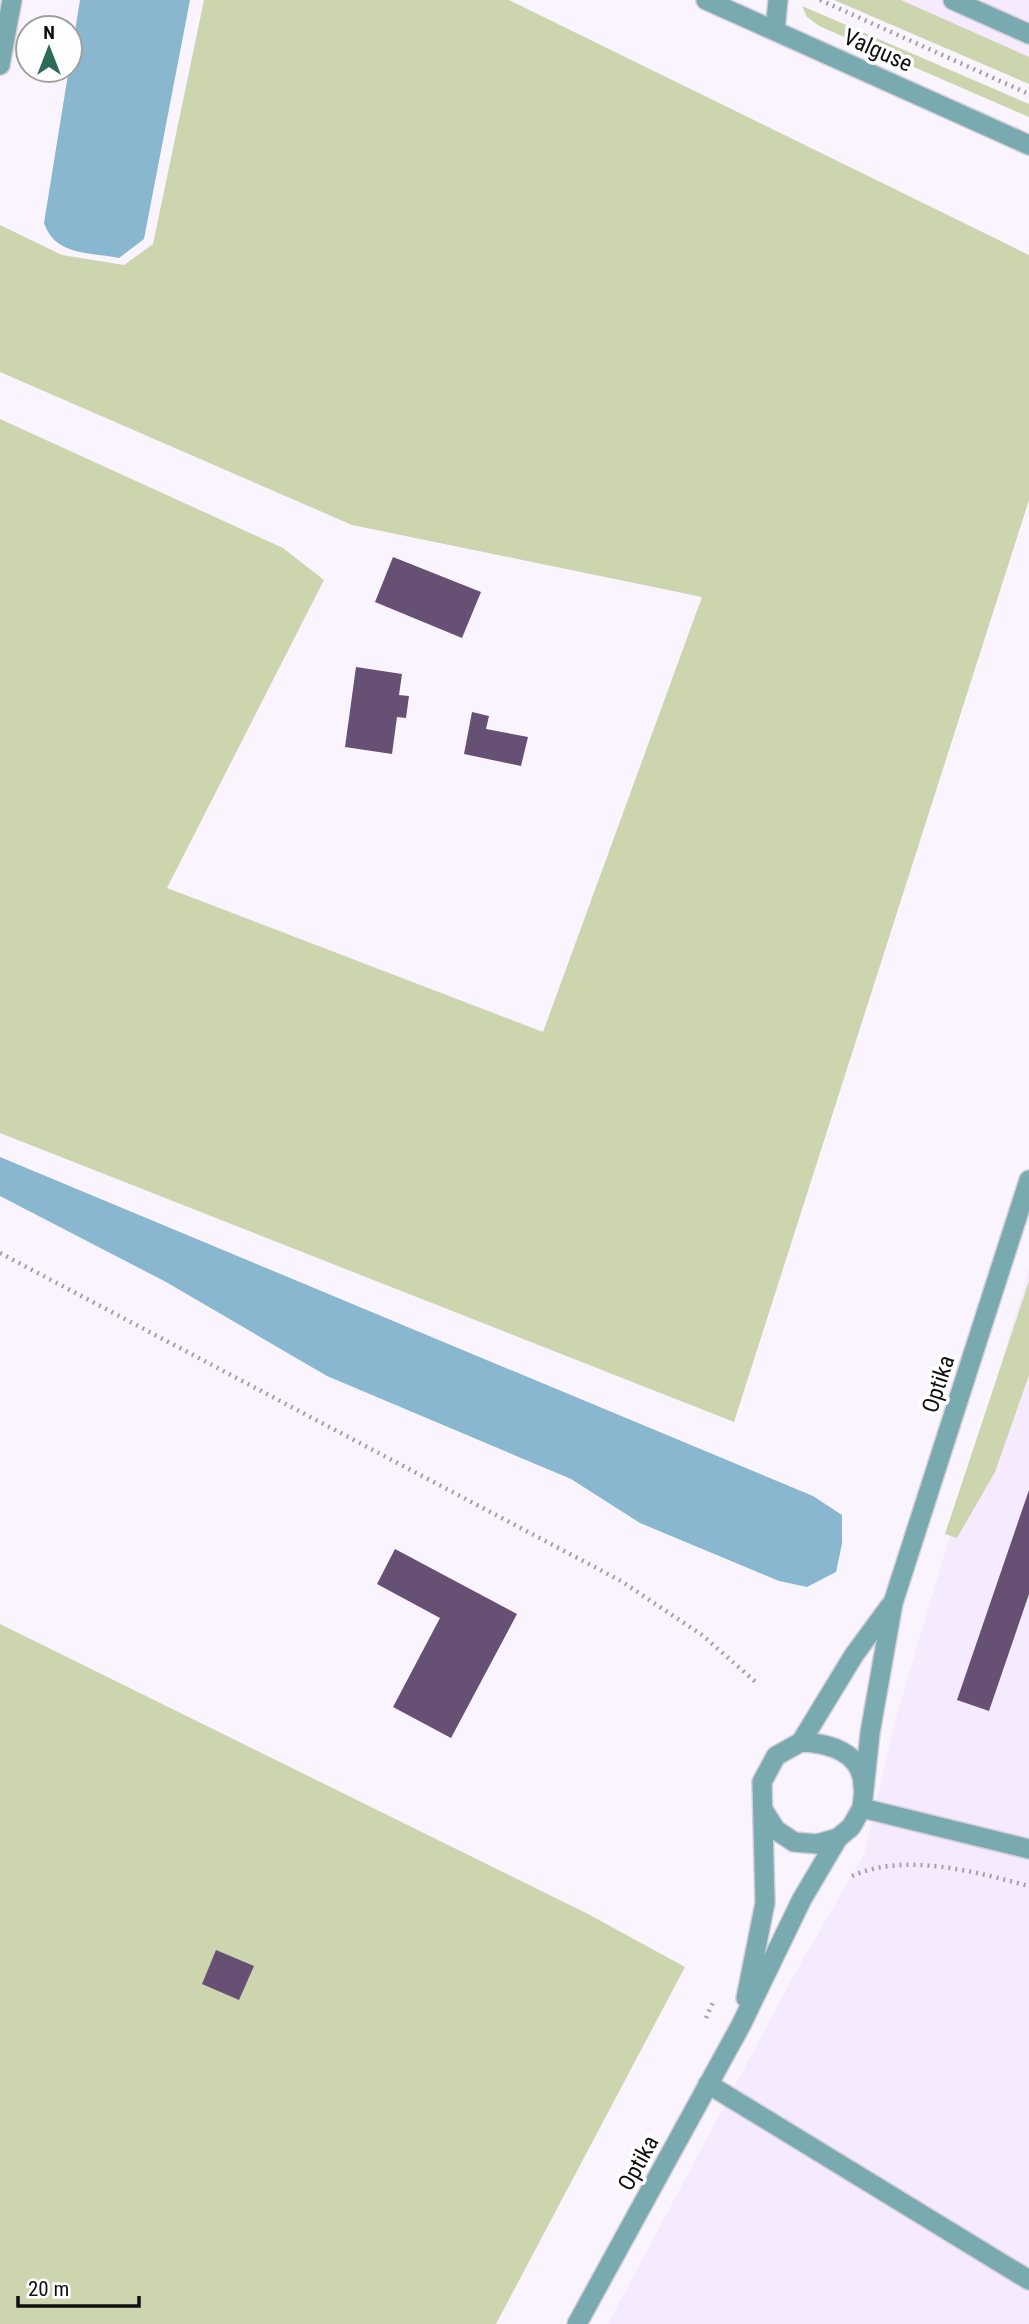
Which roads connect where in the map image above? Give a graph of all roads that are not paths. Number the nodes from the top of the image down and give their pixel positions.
1 (12, 0) edge
2 (706, 0) edge
3 (778, 0) edge
4 (953, 0) edge
5 (775, 31) junction
6 (1029, 34) edge
7 (0, 65) edge
8 (1029, 145) edge
9 (1029, 1180) edge
10 (893, 1603) junction
11 (801, 1742) junction
12 (862, 1808) junction
13 (764, 1811) junction
14 (838, 1838) junction
15 (1029, 1849) edge
16 (741, 2025) junction
17 (708, 2084) junction
18 (1029, 2280) edge
19 (577, 2324) edge

1 - 7 street
2 - 5 street, Valguse
3 - 5 street
4 - 6 street
5 - 8 street, Valguse
9 - 10 street, Optika
10 - 11 street
10 - 12 street
11 - 12 street
11 - 13 street
12 - 14 street
12 - 15 street
13 - 14 street
13 - 16 street, Optika
14 - 16 street, Optika
16 - 17 street, Optika
17 - 18 street
17 - 19 street, Optika

